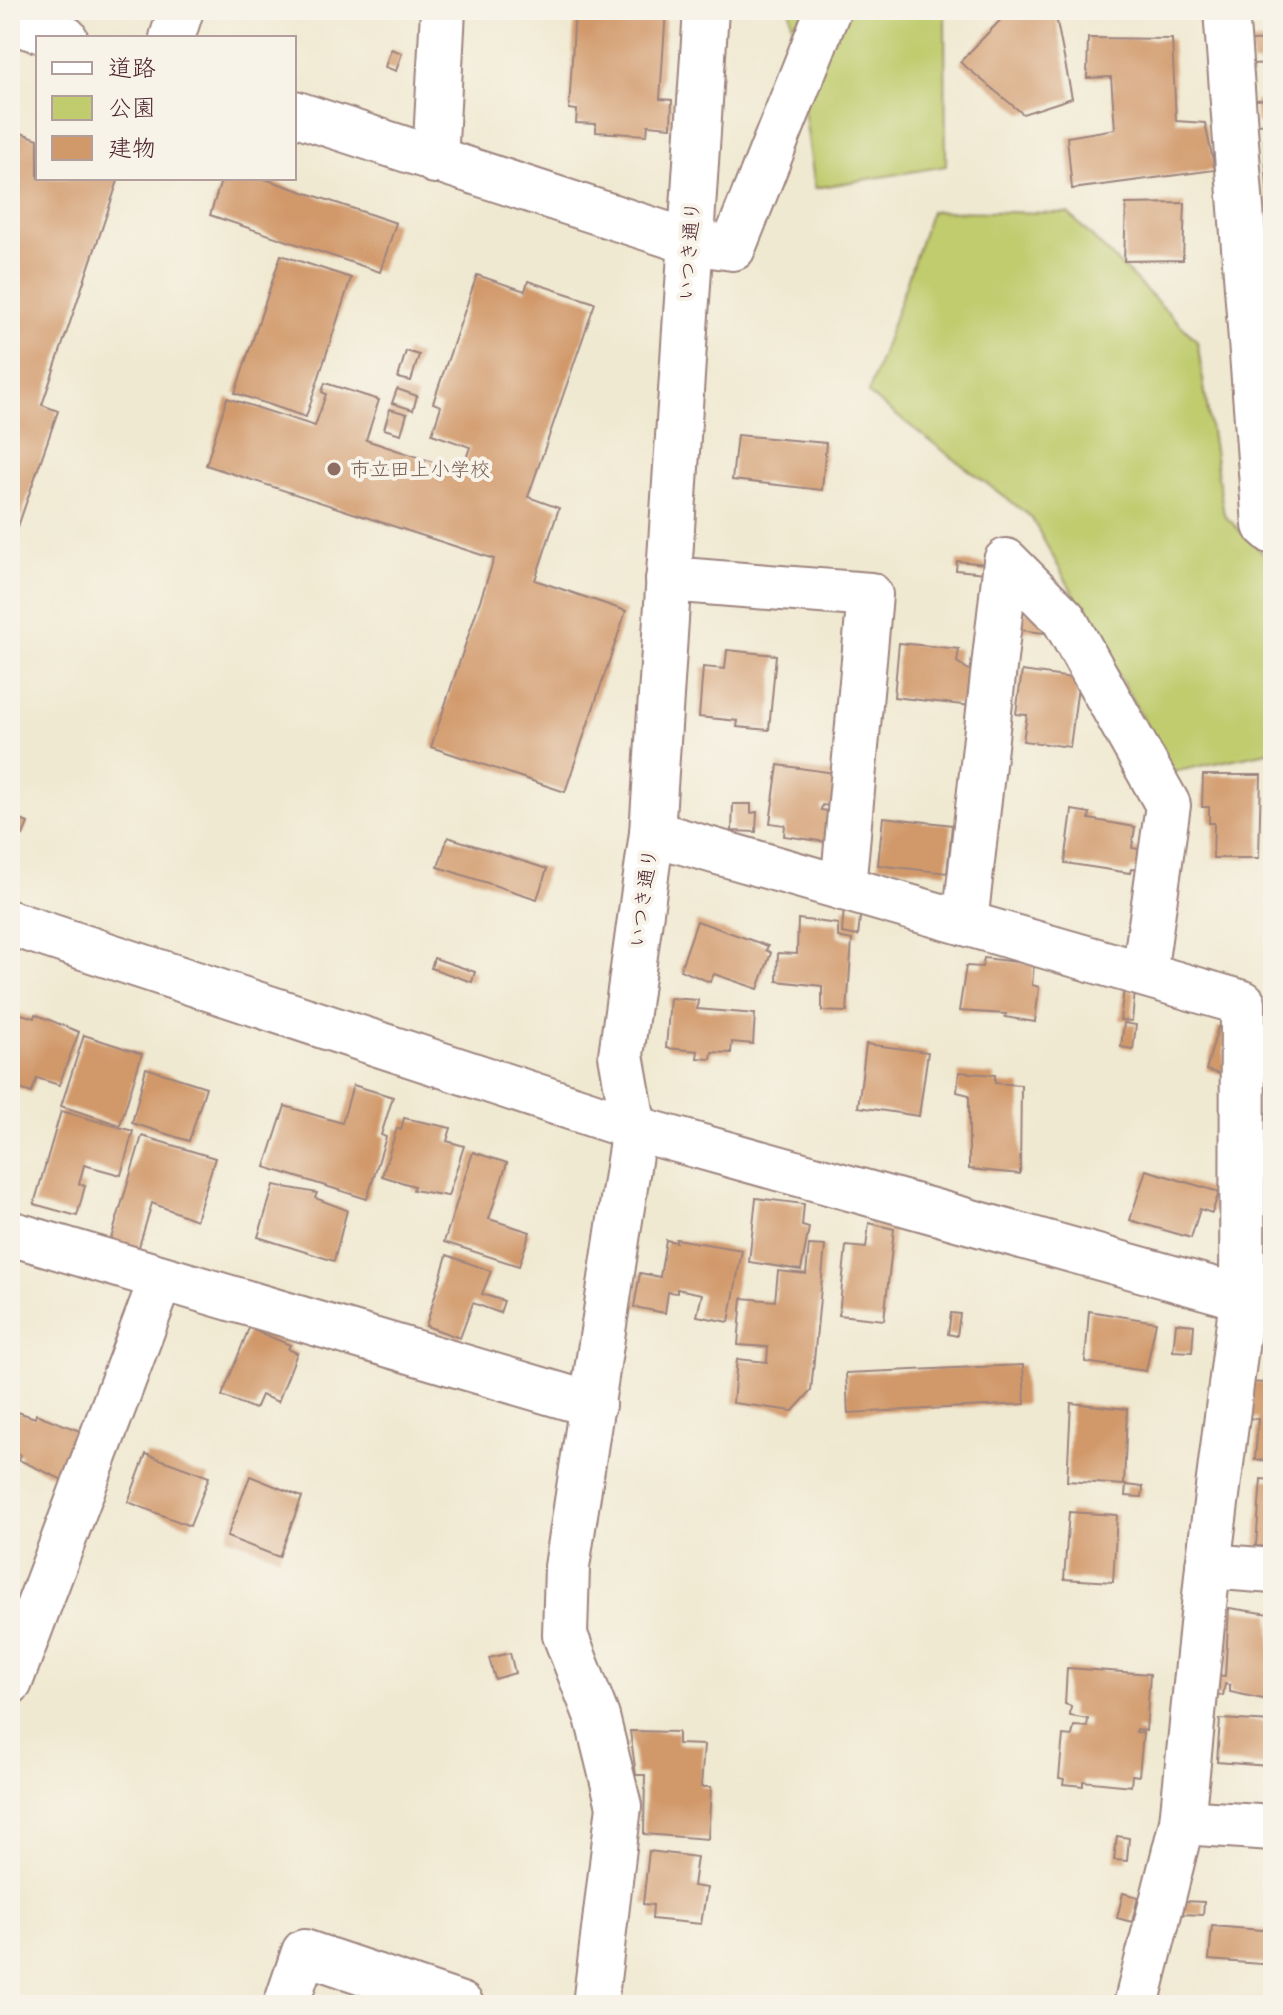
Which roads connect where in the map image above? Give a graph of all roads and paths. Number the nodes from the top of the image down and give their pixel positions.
1 (181, 10) edge
2 (443, 10) edge
3 (706, 10) edge
4 (828, 10) edge
5 (1226, 10) edge
6 (10, 21) edge
7 (59, 36) edge
8 (173, 36) edge
9 (296, 114) edge
10 (435, 161) junction
11 (690, 242) junction
12 (1273, 532) edge
13 (668, 579) junction
14 (652, 833) junction
15 (843, 888) junction
16 (10, 923) edge
17 (965, 923) junction
18 (1144, 974) junction
19 (634, 1128) junction
20 (10, 1233) edge
21 (161, 1280) junction
22 (1257, 1302) edge
23 (593, 1405) junction
24 (1208, 1566) junction
25 (1273, 1571) edge
26 (10, 1682) edge
27 (1182, 1822) junction
28 (1273, 1828) edge
29 (286, 2005) edge
30 (461, 2005) edge
31 (595, 2005) edge
32 (1136, 2005) edge

1 - 8 street
2 - 10 street
3 - 11 street, いつき通り
4 - 11 street
5 - 12 street
6 - 7 street
9 - 10 street
10 - 11 street
11 - 13 street, いつき通り
13 - 14 street, いつき通り
13 - 15 street
14 - 15 street
14 - 19 street, いつき通り
15 - 17 street
16 - 19 street
17 - 18 street
17 - 18 street
18 - 22 street
19 - 22 street
19 - 23 street, いつき通り
20 - 21 street
21 - 23 street
21 - 26 street
22 - 24 street
23 - 31 street, いつき通り
24 - 25 street
24 - 27 street
27 - 28 street
27 - 32 street
29 - 30 street

